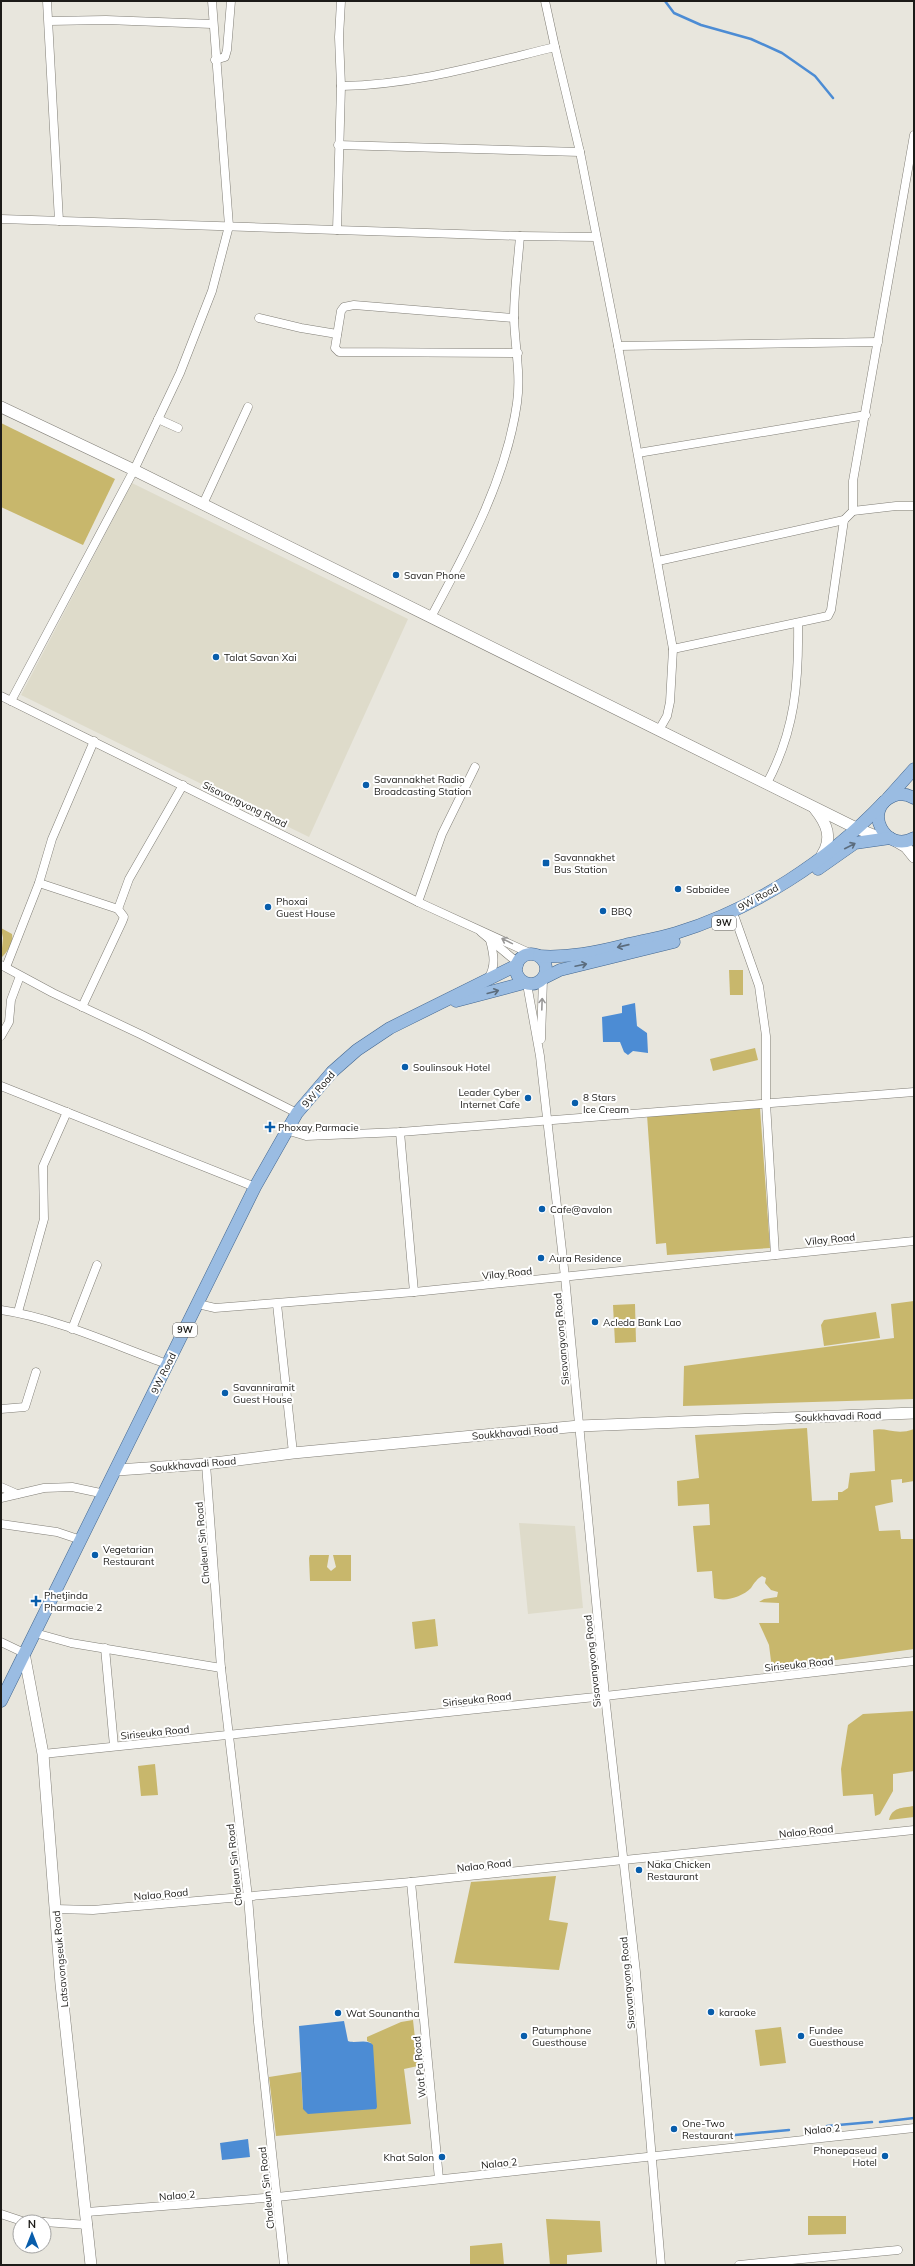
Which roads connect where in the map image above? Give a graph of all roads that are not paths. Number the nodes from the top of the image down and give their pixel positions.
1 (47, 1) edge
2 (212, 1) edge
3 (231, 1) edge
4 (341, 1) edge
5 (545, 1) edge
6 (49, 21) junction
7 (212, 24) junction
8 (555, 47) junction
9 (215, 60) junction
10 (342, 86) junction
11 (914, 135) edge
12 (338, 145) junction
13 (580, 152) junction
14 (1, 219) edge
15 (59, 221) junction
16 (229, 226) junction
17 (337, 230) junction
18 (520, 236) junction
19 (596, 237) junction
20 (259, 318) dead end
21 (514, 318) junction
22 (337, 334) junction
23 (878, 342) junction
24 (618, 346) junction
25 (518, 353) junction
26 (1, 407) edge
27 (248, 407) dead end
28 (866, 415) junction
29 (158, 418) junction
30 (178, 428) dead end
31 (638, 453) junction
32 (134, 470) junction
33 (203, 504) junction
34 (914, 506) edge
35 (854, 511) junction
36 (844, 520) junction
37 (658, 562) junction
38 (431, 617) junction
39 (798, 623) junction
40 (673, 649) junction
41 (1, 696) edge
42 (11, 701) junction
43 (659, 730) junction
44 (94, 741) junction
45 (475, 768) dead end
46 (914, 769) edge
47 (766, 783) junction
48 (183, 785) junction
49 (914, 798) edge
50 (886, 800) junction
51 (814, 806) junction
52 (856, 828) junction
53 (888, 839) junction
54 (911, 844) edge
55 (822, 855) junction
56 (914, 857) edge
57 (796, 879) junction
58 (39, 883) junction
59 (418, 902) junction
60 (118, 909) junction
61 (735, 918) junction
62 (479, 930) junction
63 (489, 940) junction
64 (536, 955) junction
65 (517, 964) junction
66 (4, 966) edge
67 (20, 976) junction
68 (544, 979) junction
69 (487, 980) junction
70 (526, 983) junction
71 (82, 1007) junction
72 (428, 1009) junction
73 (1, 1036) edge
74 (540, 1056) junction
75 (1, 1086) edge
76 (914, 1092) edge
77 (766, 1103) junction
78 (67, 1112) junction
79 (297, 1114) junction
80 (548, 1120) junction
81 (286, 1130) junction
82 (400, 1132) junction
83 (256, 1187) junction
84 (914, 1241) edge
85 (775, 1255) junction
86 (97, 1265) dead end
87 (565, 1277) junction
88 (414, 1292) junction
89 (198, 1304) junction
90 (277, 1304) junction
91 (1, 1310) edge
92 (18, 1312) junction
93 (72, 1330) junction
94 (167, 1364) junction
95 (36, 1372) dead end
96 (1, 1409) edge
97 (914, 1413) edge
98 (579, 1426) junction
99 (293, 1453) junction
100 (206, 1464) junction
101 (117, 1470) junction
102 (1, 1487) edge
103 (17, 1494) junction
104 (105, 1494) junction
105 (1, 1498) edge
106 (1, 1524) edge
107 (80, 1540) junction
108 (35, 1633) junction
109 (1, 1642) edge
110 (105, 1648) junction
111 (24, 1653) junction
112 (914, 1661) edge
113 (222, 1668) junction
114 (605, 1696) junction
115 (1, 1701) edge
116 (229, 1734) junction
117 (114, 1746) junction
118 (43, 1754) junction
119 (914, 1830) edge
120 (624, 1860) junction
121 (411, 1882) junction
122 (248, 1897) junction
123 (55, 1909) junction
124 (914, 2128) edge
125 (651, 2158) junction
126 (439, 2179) junction
127 (277, 2197) junction
128 (87, 2212) junction
129 (1, 2214) edge
130 (12, 2218) edge
131 (52, 2223) edge
132 (88, 2225) junction
133 (898, 2250) dead end
134 (91, 2265) edge
135 (284, 2265) edge
136 (661, 2265) edge
137 (739, 2265) edge

1 - 6 street
2 - 7 street
3 - 9 street
4 - 10 street
5 - 8 street
6 - 7 street
6 - 15 street
7 - 9 street
8 - 10 street
8 - 13 street
9 - 16 street
10 - 12 street
11 - 23 street
12 - 13 street
12 - 17 street
13 - 19 street
14 - 15 street
15 - 16 street
16 - 17 street
16 - 29 street
17 - 18 street
18 - 19 street
18 - 21 street
19 - 24 street
20 - 22 street
21 - 22 street
21 - 25 street
22 - 25 street
23 - 24 street
23 - 28 street
24 - 31 street
25 - 38 street
26 - 32 street
27 - 33 street
28 - 31 street
28 - 35 street
29 - 30 street
29 - 32 street
31 - 37 street
32 - 33 street
32 - 42 street
33 - 38 street
34 - 35 street
35 - 36 street
36 - 37 street
36 - 39 street
37 - 40 street
38 - 43 street
39 - 40 street
39 - 47 street
40 - 43 street
41 - 42 street, Sisavangvong Road
42 - 44 street, Sisavangvong Road
43 - 47 street
44 - 48 street, Sisavangvong Road
44 - 58 street
45 - 59 street
46 - 50 main road, 9W Road / 9W
47 - 51 street
48 - 59 street, Sisavangvong Road
48 - 60 street
49 - 50 main road
50 - 52 main road, 9W Road / 9W
50 - 53 main road, 9W Road / 9W
51 - 52 street
51 - 55 street
52 - 53 street
52 - 55 main road, 9W Road / 9W
53 - 54 main road, 9W Road / 9W
57 -> 53 main road, 9W Road / 9W
54 - 56 street
55 - 57 main road, 9W Road / 9W
57 - 61 main road, 9W Road / 9W
57 -> 64 main road, 9W Road / 9W
58 - 60 street
58 - 66 street
59 - 62 street, Sisavangvong Road
60 - 71 street
68 -> 61 main road, 9W Road / 9W
61 - 77 street
62 - 63 street, Sisavangvong Road
64 -> 62 street, Sisavangvong Road
63 - 65 street, Sisavangvong Road
63 - 69 street
64 - 65 main road
64 - 68 main road
65 - 69 main road, 9W Road / 9W
65 - 70 main road
66 - 67 street
67 - 71 street
67 - 73 street
68 - 70 main road
74 -> 68 street, Sisavangvong Road
69 - 72 main road, 9W Road / 9W
72 -> 70 main road, 9W Road / 9W
70 - 74 street, Sisavangvong Road
71 - 79 street
72 - 79 main road, 9W Road / 9W
74 - 80 street, Sisavangvong Road
75 - 78 street
76 - 77 street
77 - 80 street
77 - 85 street
78 - 83 street
78 - 92 street
79 - 81 main road, 9W Road / 9W
80 - 82 street
80 - 87 street, Sisavangvong Road
81 - 82 street
81 - 83 main road, 9W Road / 9W
82 - 88 street
83 - 89 main road, 9W Road / 9W
84 - 85 street, Vilay Road
85 - 87 street, Vilay Road
86 - 93 street
87 - 88 street, Vilay Road
87 - 98 street, Sisavangvong Road
88 - 90 street, Vilay Road
89 - 90 street, Vilay Road
89 - 94 main road, 9W Road / 9W
90 - 99 street
91 - 92 street
92 - 93 street
93 - 94 street
94 - 101 main road, 9W Road / 9W
95 - 96 street
97 - 98 street, Soukkhavadi Road
98 - 99 street, Soukkhavadi Road
98 - 114 street, Sisavangvong Road
99 - 100 street, Soukkhavadi Road
100 - 101 street, Soukkhavadi Road
100 - 113 street, Chaleun Sin Road
101 - 104 main road, 9W Road / 9W
102 - 103 street
103 - 104 street
103 - 105 street
104 - 107 main road, 9W Road / 9W
106 - 107 street
107 - 108 main road, 9W Road / 9W
108 - 110 street
108 - 111 main road, 9W Road / 9W
109 - 111 street
110 - 113 street
110 - 117 street
111 - 115 main road, 9W Road / 9W
111 - 118 street, Latsavongseuk Road
112 - 114 street, Siriseuka Road
113 - 116 street, Chaleun Sin Road
114 - 116 street, Siriseuka Road
114 - 120 street, Sisavangvong Road
116 - 117 street, Siriseuka Road
116 - 122 street, Chaleun Sin Road
117 - 118 street, Siriseuka Road
118 - 123 street, Latsavongseuk Road
119 - 120 street, Nalao Road
120 - 121 street, Nalao Road
120 - 125 street, Sisavangvong Road
121 - 122 street, Nalao Road
121 - 126 street, Wat Pa Road
122 - 123 street, Nalao Road
122 - 127 street, Chaleun Sin Road
123 - 128 street, Latsavongseuk Road
124 - 125 street, Nalao 2
125 - 126 street, Nalao 2
125 - 136 street, Sisavangvong Road
126 - 127 street, Nalao 2
127 - 128 street, Nalao 2
127 - 135 street, Chaleun Sin Road
128 - 132 street, Latsavongseuk Road
129 - 130 street
131 - 132 street
132 - 134 street, Latsavongseuk Road
133 - 137 street

